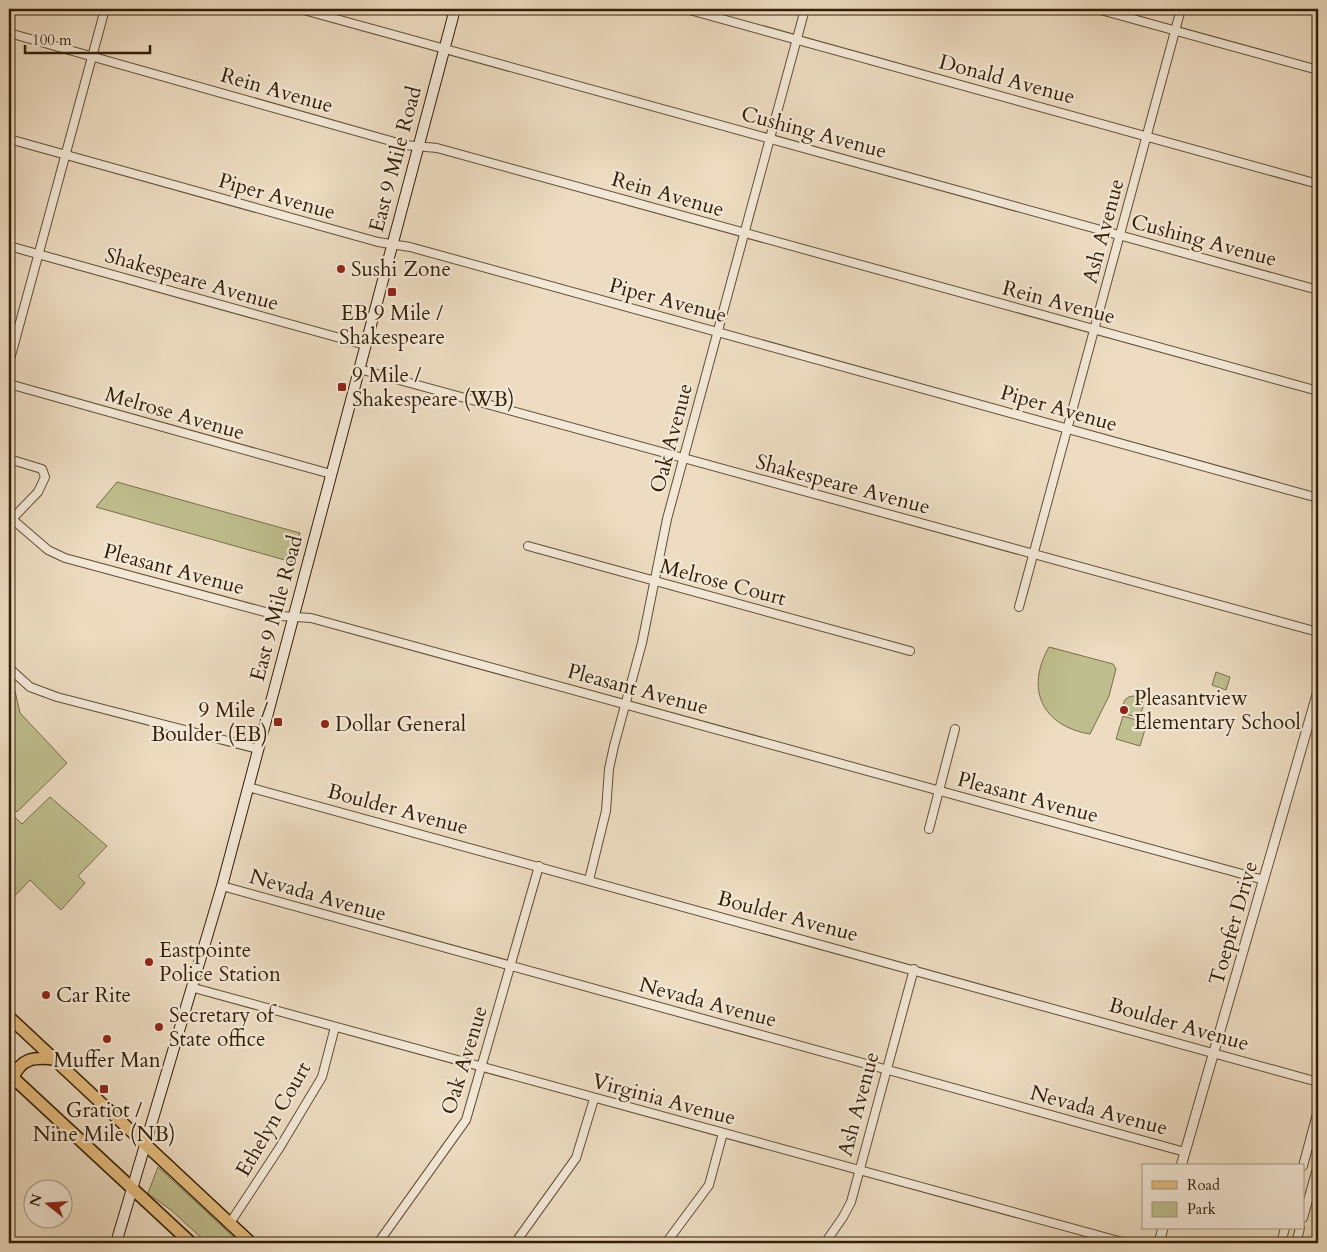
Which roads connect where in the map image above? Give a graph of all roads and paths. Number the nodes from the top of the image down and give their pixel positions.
1 (105, 9) edge
2 (300, 9) edge
3 (455, 9) edge
4 (686, 9) edge
5 (805, 9) edge
6 (1096, 9) edge
7 (1181, 9) edge
8 (1174, 30) junction
9 (9, 33) edge
10 (797, 40) junction
11 (444, 48) junction
12 (92, 56) junction
13 (1318, 70) edge
14 (1146, 136) junction
15 (770, 138) junction
16 (9, 139) edge
17 (418, 146) junction
18 (65, 155) junction
19 (1318, 184) edge
20 (745, 234) junction
21 (1120, 235) junction
22 (392, 243) junction
23 (9, 246) edge
24 (38, 254) junction
25 (1318, 290) edge
26 (1094, 330) junction
27 (718, 332) junction
28 (365, 345) junction
29 (9, 363) edge
30 (359, 369) junction
31 (9, 384) edge
32 (1318, 391) edge
33 (1067, 428) junction
34 (683, 458) junction
35 (9, 459) edge
36 (331, 474) junction
37 (1318, 498) edge
38 (10, 521) edge
39 (528, 546) dead end
40 (1033, 554) junction
41 (655, 581) junction
42 (1019, 608) dead end
43 (293, 618) junction
44 (1318, 632) edge
45 (910, 651) dead end
46 (9, 668) edge
47 (1318, 691) edge
48 (626, 704) junction
49 (955, 729) dead end
50 (258, 749) junction
51 (248, 787) junction
52 (939, 790) junction
53 (930, 829) dead end
54 (539, 866) junction
55 (589, 880) junction
56 (1264, 880) junction
57 (222, 886) junction
58 (510, 966) junction
59 (914, 969) junction
60 (194, 988) junction
61 (9, 1017) edge
62 (335, 1027) junction
63 (1214, 1052) junction
64 (54, 1059) junction
65 (482, 1067) junction
66 (886, 1069) junction
67 (11, 1076) edge
68 (1318, 1082) edge
69 (594, 1099) junction
70 (1318, 1110) edge
71 (723, 1133) junction
72 (146, 1145) junction
73 (1185, 1152) junction
74 (1182, 1164) edge
75 (1304, 1164) edge
76 (1318, 1166) edge
77 (858, 1169) junction
78 (132, 1188) junction
79 (1304, 1215) edge
80 (230, 1224) junction
81 (1162, 1230) edge
82 (1284, 1230) edge
83 (1299, 1230) edge
84 (116, 1243) edge
85 (191, 1243) edge
86 (251, 1243) edge
87 (378, 1243) edge
88 (515, 1243) edge
89 (666, 1243) edge
90 (825, 1243) edge
91 (1126, 1243) edge
92 (1158, 1243) edge
93 (1281, 1243) edge
94 (1296, 1243) edge

1 - 12 street
2 - 11 street, Cushing Avenue
3 - 11 main road, East 9 Mile Road
4 - 10 street, Donald Avenue
5 - 10 street, Oak Avenue
6 - 8 street
7 - 8 street, Ash Avenue
8 - 13 street
8 - 14 street, Ash Avenue
9 - 12 street, Rein Avenue
10 - 14 street, Donald Avenue
10 - 15 street, Oak Avenue
11 - 15 street, Cushing Avenue
11 - 17 main road, East 9 Mile Road
12 - 17 street, Rein Avenue
12 - 18 street
14 - 19 street, Donald Avenue
14 - 21 street, Ash Avenue
15 - 20 street, Oak Avenue
15 - 21 street, Cushing Avenue
16 - 18 street, Piper Avenue
17 - 20 street, Rein Avenue
17 - 22 main road, East 9 Mile Road
18 - 22 street, Piper Avenue
18 - 24 street
20 - 26 street, Rein Avenue
20 - 27 street, Oak Avenue
21 - 25 street, Cushing Avenue
21 - 26 street, Ash Avenue
22 - 27 street, Piper Avenue
22 - 28 main road, East 9 Mile Road
23 - 24 street, Shakespeare Avenue
24 - 28 street, Shakespeare Avenue
24 - 29 street
26 - 32 street, Rein Avenue
26 - 33 street, Ash Avenue
27 - 33 street, Piper Avenue
27 - 34 street, Oak Avenue
28 - 30 main road, East 9 Mile Road
30 - 34 street, Shakespeare Avenue
30 - 36 main road, East 9 Mile Road
31 - 36 street, Melrose Avenue
33 - 37 street, Piper Avenue
33 - 40 street, Ash Avenue
34 - 40 street, Shakespeare Avenue
34 - 41 street, Oak Avenue
35 - 38 street
36 - 43 main road, East 9 Mile Road
38 - 43 street, Pleasant Avenue
39 - 41 street, Melrose Court
40 - 42 street, Ash Avenue
40 - 44 street, Shakespeare Avenue
41 - 45 street, Melrose Court
41 - 48 street, Oak Avenue
43 - 48 street, Pleasant Avenue
43 - 50 main road, East 9 Mile Road
46 - 50 street
47 - 56 street, Toepfer Drive
48 - 52 street, Pleasant Avenue
48 - 55 street, Oak Avenue
49 - 52 street
50 - 51 main road, East 9 Mile Road
51 - 54 street, Boulder Avenue
51 - 57 main road, East 9 Mile Road
52 - 53 street
52 - 56 street, Pleasant Avenue
54 - 55 street, Boulder Avenue
54 - 58 street, Oak Avenue
55 - 59 street, Boulder Avenue
56 - 63 street, Toepfer Drive
57 - 58 street, Nevada Avenue
57 - 60 main road, East 9 Mile Road
58 - 65 street, Oak Avenue
58 - 66 street, Nevada Avenue
59 - 63 street, Boulder Avenue
59 - 66 street, Ash Avenue
60 - 62 street, Virginia Avenue
60 - 72 main road, East 9 Mile Road
61 - 64 main road
62 - 65 street, Virginia Avenue
62 - 80 street, Ethelyn Court
63 - 68 street, Boulder Avenue
63 - 73 street, Toepfer Drive
64 - 67 main road
64 - 72 main road
65 - 69 street, Virginia Avenue
65 - 87 street, Oak Avenue
66 - 73 street, Nevada Avenue
66 - 77 street, Ash Avenue
67 - 78 main road
69 - 71 street, Virginia Avenue
69 - 88 street
70 - 75 street
71 - 77 street, Virginia Avenue
71 - 89 street
72 - 78 main road, East 9 Mile Road
72 - 80 main road
73 - 74 street, Toepfer Drive
76 - 79 street
77 - 90 street, Ash Avenue
77 - 91 street, Virginia Avenue
78 - 84 main road, East 9 Mile Road
78 - 85 main road
80 - 86 main road
81 - 92 street
82 - 93 street
83 - 94 street

